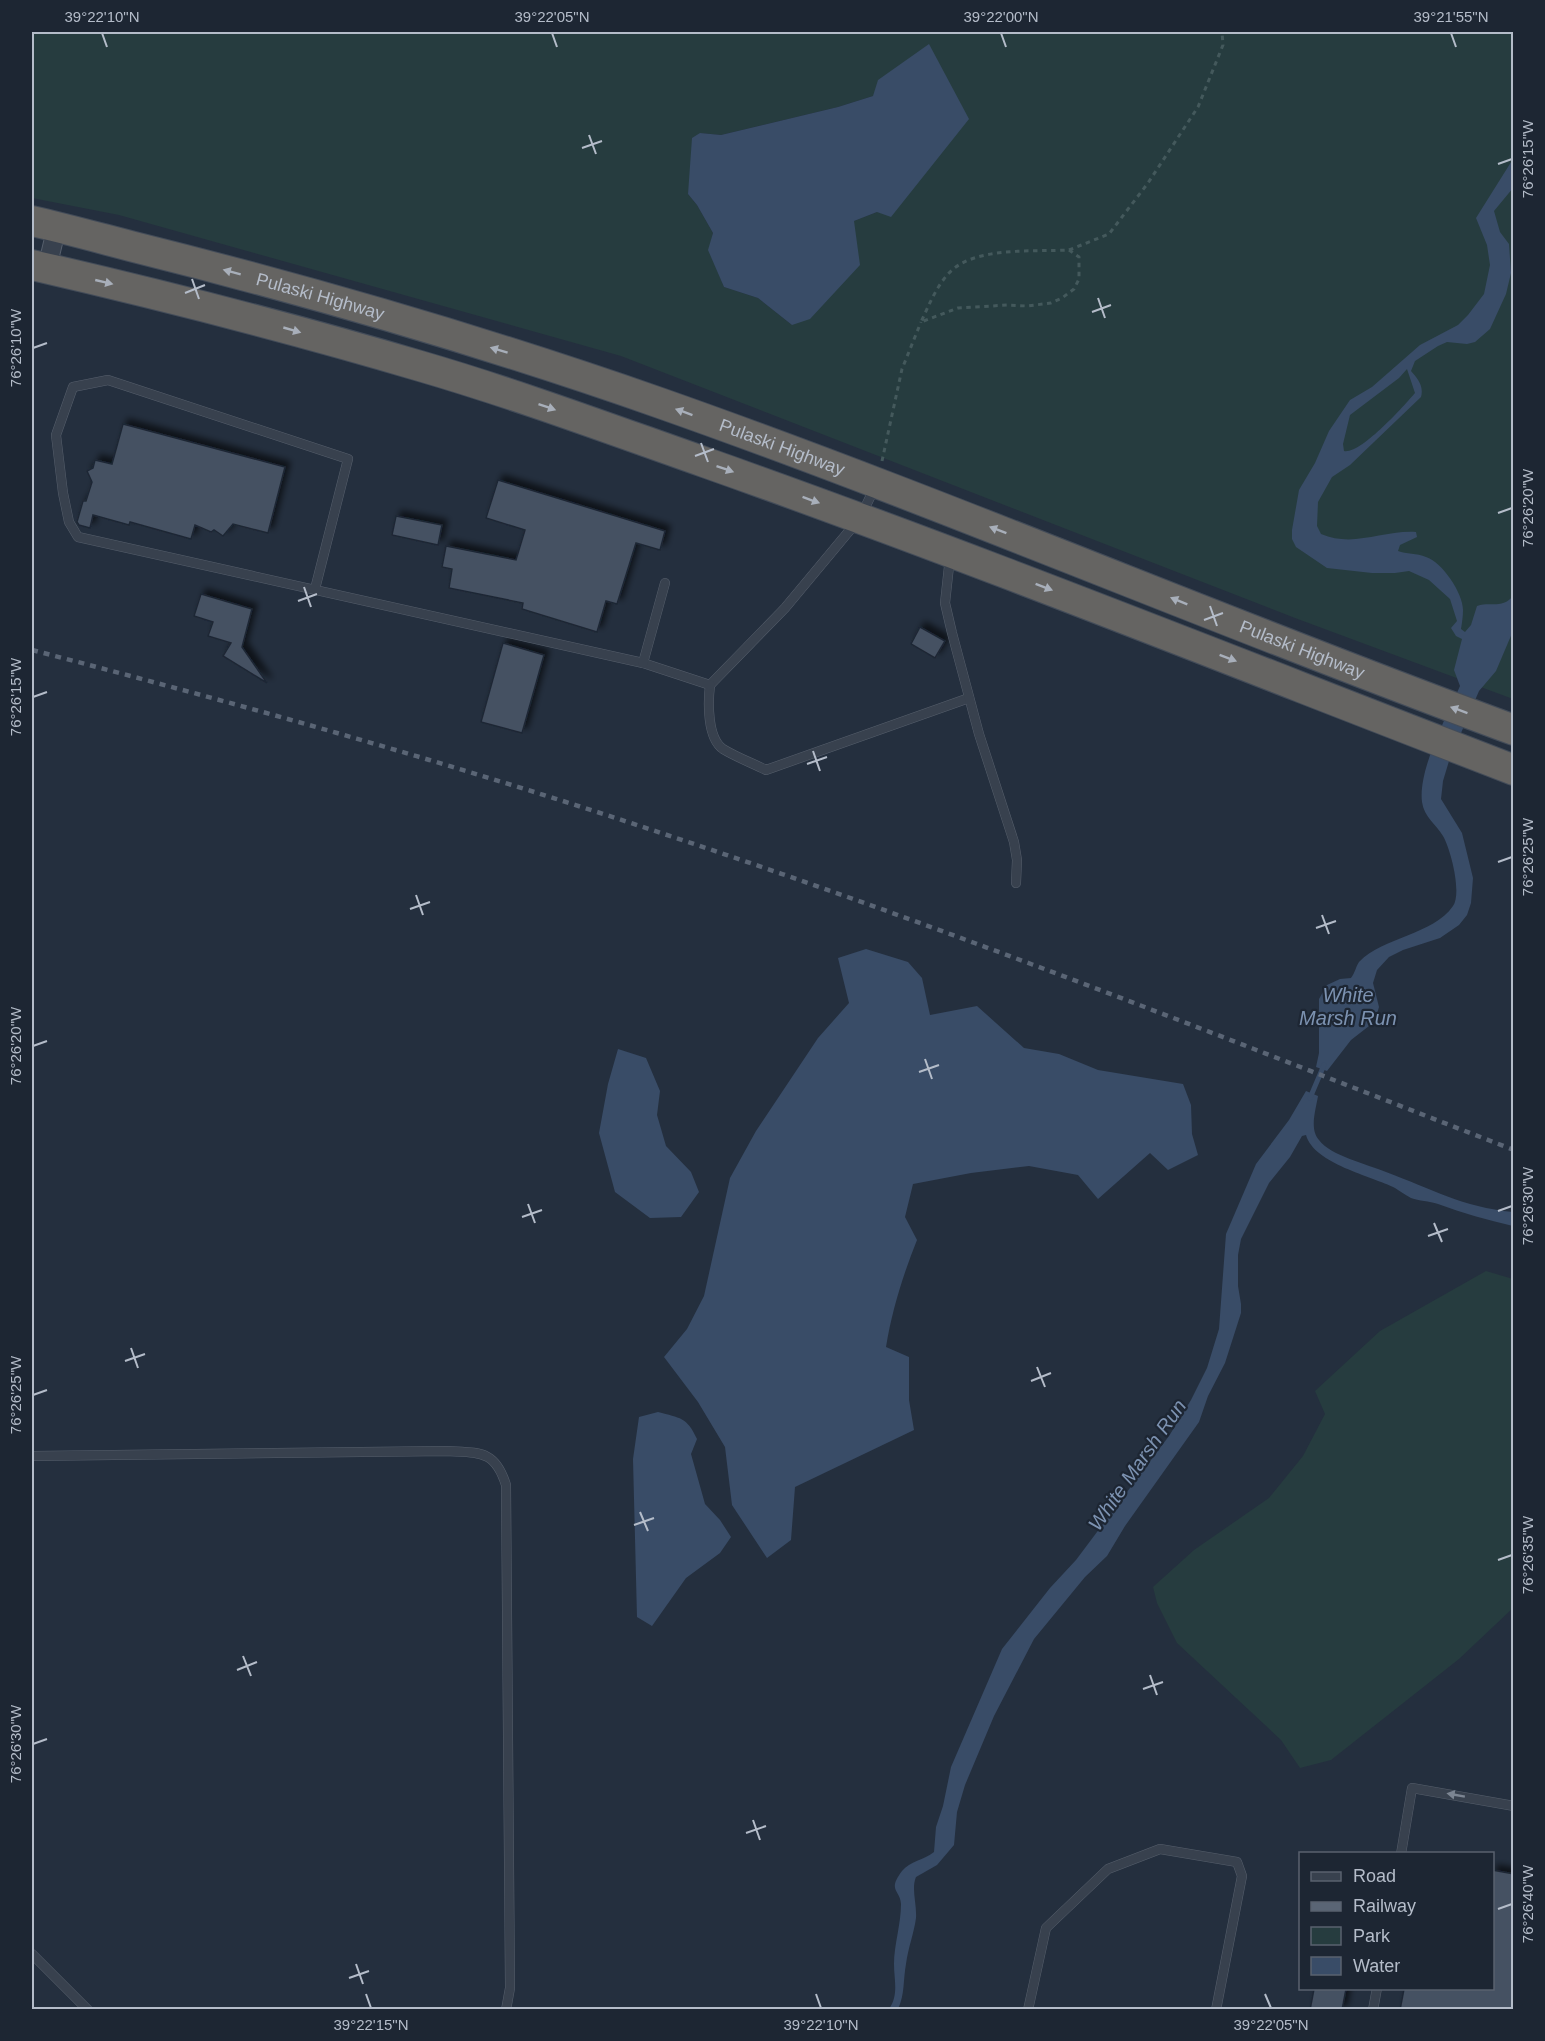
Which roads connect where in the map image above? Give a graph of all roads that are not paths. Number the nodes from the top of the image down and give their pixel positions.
1 (44, 224) edge
2 (39, 267) edge
3 (877, 483) junction
4 (860, 518) junction
5 (950, 551) junction
6 (665, 583) dead end
7 (315, 589) junction
8 (643, 663) junction
9 (710, 685) junction
10 (969, 698) junction
11 (1514, 730) edge
12 (1514, 770) edge
13 (1016, 883) dead end
14 (32, 1456) edge
15 (1514, 1806) edge
16 (1401, 1852) edge
17 (32, 1954) edge
18 (1377, 1990) edge
19 (88, 2010) edge
20 (506, 2010) edge
21 (1028, 2010) edge
22 (1216, 2010) edge
23 (1373, 2010) edge

1 - 2 street
3 -> 1 highway, Pulaski Highway
2 -> 4 highway, Pulaski Highway
3 - 4 lane
11 -> 3 highway, Pulaski Highway
4 - 5 highway, Pulaski Highway
4 - 9 lane
5 - 10 lane
5 -> 12 highway, Pulaski Highway
6 - 8 lane
7 - 7 lane
7 - 8 lane
8 - 9 lane
9 - 10 lane
10 - 13 lane
14 - 20 lane
15 -> 16 lane
17 - 19 lane
18 - 23 lane
21 - 22 lane

